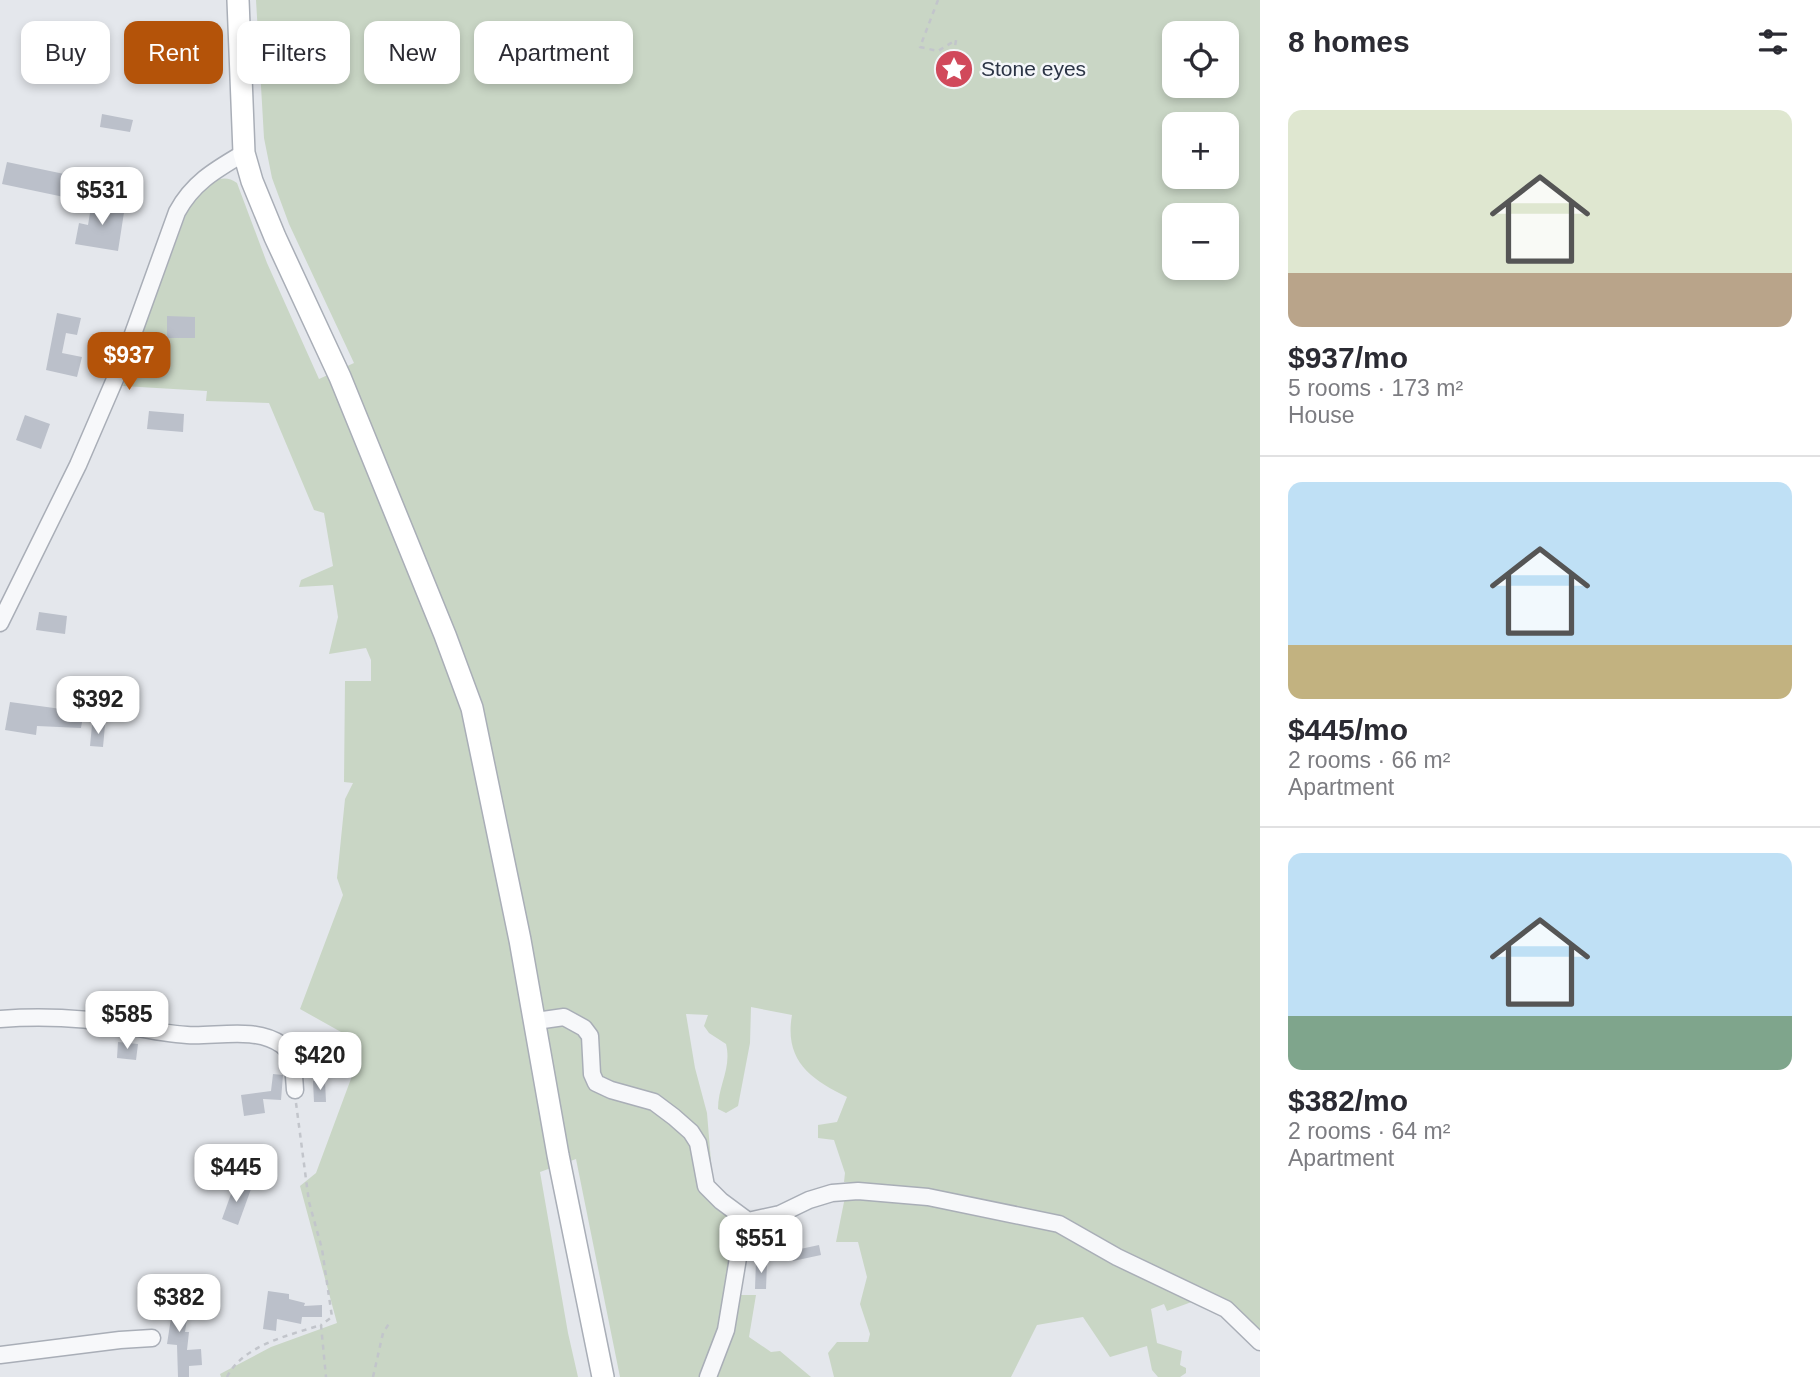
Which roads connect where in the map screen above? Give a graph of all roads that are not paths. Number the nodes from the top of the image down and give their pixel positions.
1 (238, 0) edge
2 (244, 153) junction
3 (0, 623) edge
4 (0, 1019) edge
5 (536, 1021) junction
6 (295, 1090) road end
7 (748, 1221) junction
8 (152, 1338) dead end
9 (1260, 1342) edge
10 (0, 1355) edge
11 (603, 1377) edge
12 (708, 1377) edge

1 - 2 main road
2 - 3 street
2 - 5 main road
4 - 6 street
5 - 7 street
5 - 11 main road
7 - 9 street
7 - 12 street
8 - 10 street

